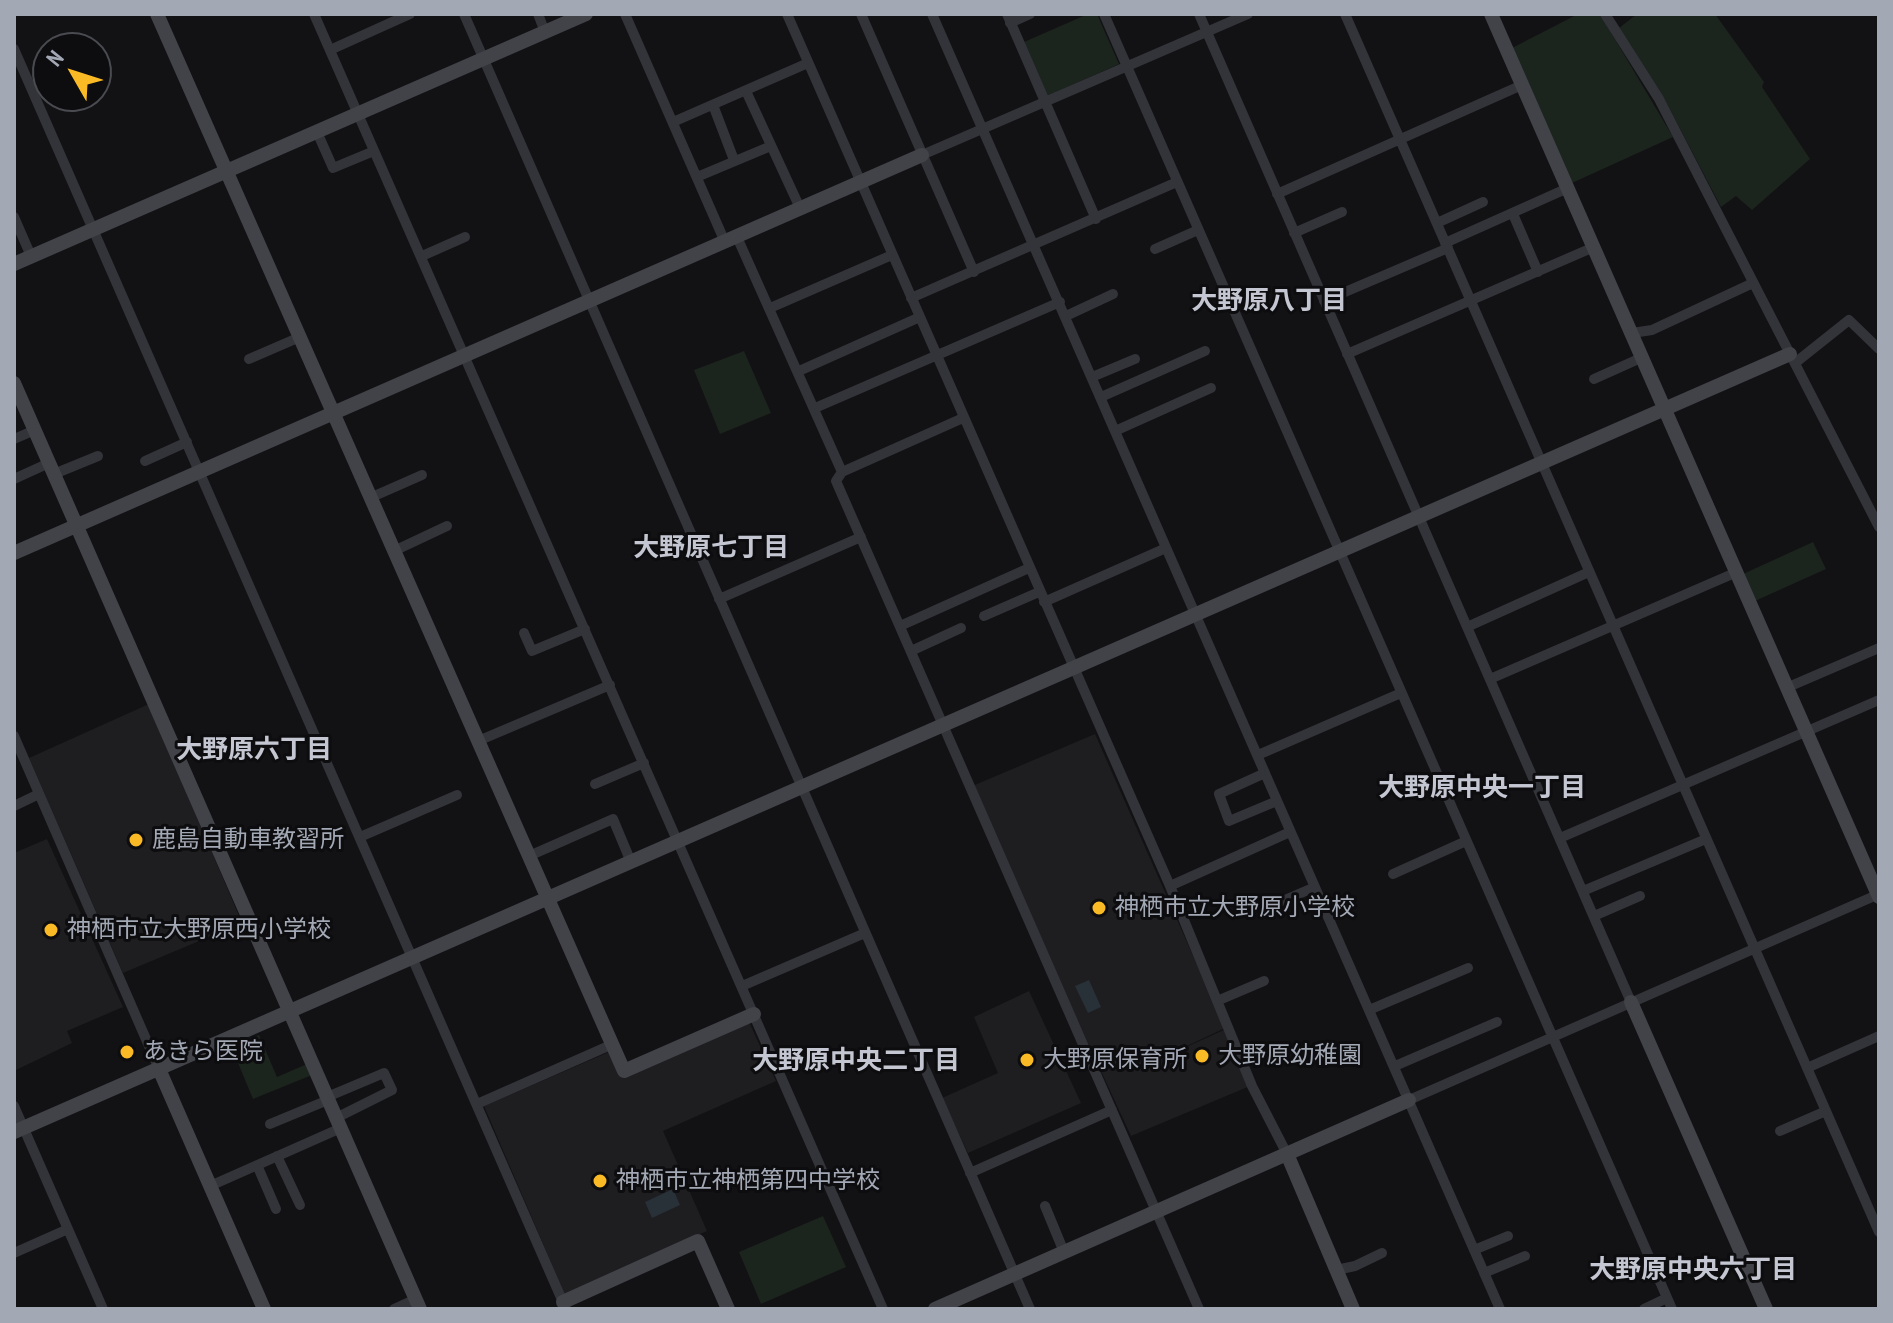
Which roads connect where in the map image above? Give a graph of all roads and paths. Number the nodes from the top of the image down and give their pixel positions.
1 (157, 14) edge
2 (314, 14) edge
3 (410, 14) edge
4 (464, 14) edge
5 (538, 14) edge
6 (586, 14) edge
7 (625, 14) edge
8 (787, 14) edge
9 (861, 14) edge
10 (932, 14) edge
11 (1030, 14) edge
12 (1104, 14) edge
13 (1199, 14) edge
14 (1248, 14) edge
15 (1345, 14) edge
16 (1491, 14) edge
17 (1605, 14) edge
18 (1008, 18) edge
19 (545, 32) junction
20 (1207, 32) junction
21 (14, 49) edge
22 (330, 50) junction
23 (484, 59) junction
24 (808, 63) junction
25 (1127, 67) junction
26 (1522, 85) junction
27 (746, 91) junction
28 (1045, 102) junction
29 (713, 105) junction
30 (357, 114) junction
31 (673, 122) junction
32 (983, 129) junction
33 (317, 132) junction
34 (1401, 138) junction
35 (771, 146) junction
36 (374, 151) junction
37 (922, 155) junction
38 (734, 160) junction
39 (227, 171) junction
40 (697, 177) junction
41 (1177, 182) junction
42 (861, 183) junction
43 (1568, 188) junction
44 (1277, 194) junction
45 (1483, 202) dead end
46 (800, 208) junction
47 (1342, 212) dead end
48 (1513, 214) junction
49 (14, 217) edge
50 (1096, 219) junction
51 (1437, 223) junction
52 (93, 229) junction
53 (1198, 230) junction
54 (1294, 233) junction
55 (465, 237) dead end
56 (731, 239) junction
57 (1034, 244) junction
58 (1446, 245) junction
59 (1594, 247) junction
60 (1155, 249) dead end
61 (892, 255) junction
62 (31, 256) junction
63 (422, 256) junction
64 (14, 264) edge
65 (974, 272) junction
66 (1538, 272) junction
67 (1753, 283) junction
68 (1113, 294) dead end
69 (911, 298) junction
70 (1324, 301) junction
71 (1471, 301) junction
72 (1060, 302) junction
73 (589, 303) junction
74 (770, 308) junction
75 (1066, 316) junction
76 (920, 317) junction
77 (1632, 333) junction
78 (300, 337) junction
79 (1879, 349) edge
80 (1205, 351) dead end
81 (936, 354) junction
82 (1347, 354) junction
83 (467, 356) junction
84 (1643, 357) junction
85 (249, 359) dead end
86 (1135, 359) dead end
87 (1792, 359) junction
88 (799, 371) junction
89 (1092, 377) junction
90 (1594, 379) dead end
91 (14, 384) edge
92 (1211, 388) dead end
93 (1101, 397) junction
94 (1665, 407) junction
95 (815, 408) junction
96 (333, 414) junction
97 (963, 418) junction
98 (35, 430) junction
99 (1115, 431) junction
100 (14, 439) edge
101 (187, 442) junction
102 (98, 456) dead end
103 (145, 461) dead end
104 (1542, 462) junction
105 (52, 468) junction
106 (200, 472) junction
107 (842, 472) junction
108 (422, 475) dead end
109 (14, 479) edge
110 (372, 497) junction
111 (1419, 517) junction
112 (77, 526) junction
113 (447, 526) dead end
114 (1879, 527) edge
115 (861, 537) junction
116 (1166, 548) junction
117 (396, 550) junction
118 (1339, 552) junction
119 (14, 553) edge
120 (1029, 568) junction
121 (1589, 572) junction
122 (1737, 572) junction
123 (1042, 597) junction
124 (719, 599) junction
125 (1196, 615) junction
126 (984, 616) dead end
127 (1612, 625) junction
128 (900, 626) junction
129 (1467, 627) junction
130 (961, 628) dead end
131 (585, 629) junction
132 (524, 633) dead end
133 (1879, 648) edge
134 (911, 651) junction
135 (1074, 669) junction
136 (1490, 679) junction
137 (610, 685) junction
138 (1786, 688) junction
139 (1401, 693) junction
140 (1879, 700) edge
141 (943, 725) junction
142 (1805, 732) junction
143 (14, 736) edge
144 (478, 741) junction
145 (1258, 755) junction
146 (644, 763) junction
147 (1265, 773) junction
148 (595, 784) dead end
149 (1682, 785) junction
150 (801, 787) junction
151 (39, 794) junction
152 (457, 795) dead end
153 (1277, 801) junction
154 (14, 806) edge
155 (1290, 832) junction
156 (360, 837) junction
157 (1560, 838) junction
158 (1706, 839) junction
159 (679, 842) junction
160 (1464, 842) junction
161 (529, 856) junction
162 (631, 862) junction
163 (1393, 874) dead end
164 (1170, 886) junction
165 (1315, 887) junction
166 (1583, 891) junction
167 (1879, 895) edge
168 (1640, 896) dead end
169 (549, 897) junction
170 (1271, 906) dead end
171 (1594, 916) junction
172 (865, 933) junction
173 (1754, 948) junction
174 (413, 958) junction
175 (1468, 968) dead end
176 (1264, 981) dead end
177 (742, 986) junction
178 (1217, 1001) junction
179 (1631, 1002) junction
180 (1369, 1010) junction
181 (290, 1012) junction
182 (754, 1014) junction
183 (1497, 1022) dead end
184 (1879, 1036) edge
185 (1551, 1038) junction
186 (613, 1044) junction
187 (1395, 1066) junction
188 (1807, 1068) junction
189 (159, 1069) junction
190 (328, 1098) junction
191 (1409, 1100) junction
192 (477, 1104) junction
193 (14, 1106) edge
194 (1112, 1110) junction
195 (1826, 1111) junction
196 (338, 1123) junction
197 (270, 1124) dead end
198 (19, 1130) edge
199 (1780, 1131) dead end
200 (1287, 1154) junction
201 (277, 1156) junction
202 (257, 1165) junction
203 (970, 1173) junction
204 (210, 1186) junction
205 (300, 1205) dead end
206 (1045, 1206) dead end
207 (276, 1209) dead end
208 (1156, 1212) junction
209 (68, 1229) junction
210 (1879, 1232) edge
211 (1508, 1236) dead end
212 (1474, 1250) junction
213 (1064, 1252) junction
214 (14, 1253) edge
215 (1382, 1253) dead end
216 (1525, 1256) dead end
217 (1336, 1270) junction
218 (1484, 1273) junction
219 (1014, 1274) junction
220 (418, 1304) edge
221 (1669, 1304) edge
222 (565, 1305) edge
223 (1349, 1308) edge
224 (103, 1309) edge
225 (264, 1309) edge
226 (394, 1309) edge
227 (728, 1309) edge
228 (883, 1309) edge
229 (935, 1309) edge
230 (1030, 1309) edge
231 (1199, 1309) edge
232 (1500, 1309) edge
233 (1644, 1309) edge
234 (1766, 1309) edge

1 - 39 street
2 - 22 street
3 - 22 street
4 - 23 street
5 - 19 street
6 - 19 street
7 - 31 street
8 - 24 street
9 - 37 street
10 - 32 street
11 - 18 street
12 - 25 street
13 - 20 street
14 - 20 street
15 - 34 street
16 - 26 street
17 - 67 street
18 - 28 street
19 - 23 street
20 - 25 street
20 - 44 street
21 - 52 street
22 - 30 street
23 - 30 street
23 - 73 street
24 - 27 street
24 - 42 street
25 - 28 street
25 - 41 street
26 - 34 street
26 - 43 street
27 - 29 street
27 - 35 street
28 - 32 street
28 - 50 street
29 - 31 street
29 - 38 street
30 - 33 street
30 - 36 street
31 - 40 street
32 - 37 street
32 - 57 street
33 - 36 street
33 - 39 street
34 - 44 street
34 - 51 street
35 - 38 street
35 - 46 street
36 - 63 street
37 - 42 street
37 - 65 street
38 - 40 street
39 - 52 street
39 - 78 street
40 - 56 street
41 - 50 street
41 - 53 street
42 - 46 street
42 - 61 street
43 - 48 street
43 - 59 street
44 - 54 street
45 - 51 street
46 - 56 street
47 - 54 street
48 - 58 street
48 - 66 street
49 - 62 street
50 - 57 street
51 - 58 street
52 - 62 street
52 - 101 street
53 - 60 street
53 - 118 street
54 - 70 street
55 - 63 street
56 - 73 street
56 - 74 street
57 - 65 street
57 - 72 street
58 - 70 street
58 - 71 street
59 - 66 street
59 - 77 street
61 - 69 street
61 - 74 street
62 - 64 street
63 - 83 street
65 - 69 street
66 - 71 street
67 - 77 street
67 - 87 street
68 - 75 street
69 - 76 street
70 - 82 street
71 - 82 street
71 - 104 street
72 - 75 street
72 - 81 street
73 - 83 street
73 - 124 street
74 - 88 street
75 - 89 street
76 - 81 street
76 - 88 street
77 - 84 street
78 - 85 street
78 - 96 street
79 - 87 street
80 - 93 street
81 - 95 street
81 - 97 street
82 - 111 street
83 - 96 street
83 - 131 street
84 - 90 street
84 - 94 street
86 - 89 street
87 - 94 street
87 - 114 street
88 - 95 street
89 - 93 street
91 - 98 street
92 - 99 street
93 - 99 street
94 - 104 street
94 - 122 street
95 - 107 street
96 - 106 street
96 - 110 street
97 - 107 street
97 - 120 street
98 - 100 street
98 - 105 street
99 - 116 street
101 - 103 street
101 - 106 street
102 - 105 street
104 - 111 street
104 - 121 street
105 - 109 street
105 - 112 street
106 - 112 street
106 - 156 street
107 - 115 street
108 - 110 street
110 - 117 street
111 - 118 street
111 - 129 street
112 - 119 street
112 - 181 street
113 - 117 street
115 - 124 street
115 - 128 street
116 - 123 street
116 - 125 street
117 - 144 street
118 - 125 street
118 - 139 street
120 - 123 street
120 - 128 street
121 - 127 street
121 - 129 street
122 - 127 street
122 - 138 street
123 - 126 street
123 - 135 street
124 - 150 street
125 - 135 street
125 - 145 street
127 - 136 street
127 - 149 street
128 - 134 street
129 - 136 street
130 - 134 street
131 - 132 street
131 - 137 street
133 - 138 street
134 - 141 street
135 - 141 street
135 - 164 street
136 - 157 street
137 - 144 street
137 - 146 street
138 - 142 street
139 - 145 street
139 - 160 street
140 - 142 street
141 - 150 street
141 - 194 street
142 - 149 street
142 - 167 street
143 - 151 street
144 - 161 street
145 - 147 street
146 - 148 street
146 - 159 street
147 - 153 street
147 - 153 street
149 - 157 street
149 - 158 street
150 - 159 street
150 - 172 street
151 - 154 street
151 - 189 street
152 - 156 street
153 - 155 street
155 - 164 street
155 - 165 street
156 - 174 street
157 - 166 street
158 - 166 street
158 - 173 street
159 - 162 street
159 - 177 street
160 - 163 street
160 - 185 street
161 - 162 street
161 - 169 street
162 - 169 street
164 - 178 street
165 - 170 street
165 - 180 street
166 - 171 street
167 - 173 street
168 - 171 street
169 - 174 street
169 - 186 street
171 - 179 street
172 - 177 street
172 - 203 street
173 - 179 street
173 - 188 street
174 - 181 street
174 - 192 street
175 - 180 street
176 - 178 street
177 - 182 street
178 - 200 street
179 - 185 street
179 - 234 street
180 - 187 street
181 - 189 street
181 - 190 street
182 - 186 street
182 - 228 street
183 - 187 street
184 - 188 street
185 - 191 street
185 - 221 street
186 - 192 street
187 - 191 street
188 - 195 street
189 - 198 street
189 - 204 street
190 - 196 street
190 - 196 street
190 - 197 street
191 - 200 street
191 - 212 street
192 - 222 street
193 - 198 street
194 - 203 street
194 - 208 street
195 - 199 street
195 - 210 street
196 - 201 street
196 - 220 street
198 - 209 street
200 - 208 street
200 - 217 street
201 - 202 street
201 - 205 street
202 - 204 street
202 - 207 street
203 - 219 street
204 - 225 street
206 - 213 street
208 - 213 street
208 - 231 street
209 - 214 street
209 - 224 street
211 - 212 street
212 - 218 street
213 - 219 street
215 - 217 street
216 - 218 street
217 - 223 street
218 - 232 street
219 - 229 street
219 - 230 street
220 - 226 street
221 - 233 street
222 - 227 street

